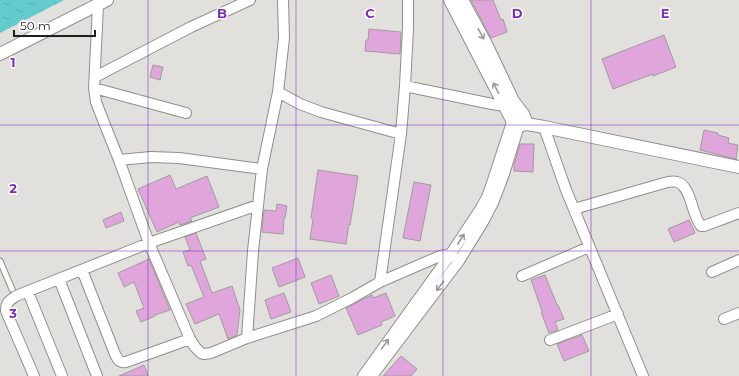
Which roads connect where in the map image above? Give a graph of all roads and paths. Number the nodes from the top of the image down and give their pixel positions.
1 (250, 0) edge
2 (283, 0) edge
3 (408, 0) edge
4 (450, 0) edge
5 (462, 0) edge
6 (102, 2) edge
7 (0, 54) edge
8 (95, 77) junction
9 (405, 86) junction
10 (94, 88) junction
11 (278, 92) junction
12 (505, 106) junction
13 (186, 113) dead end
14 (519, 118) junction
15 (544, 127) junction
16 (401, 134) junction
17 (119, 160) junction
18 (739, 167) edge
19 (262, 169) junction
20 (258, 205) junction
21 (574, 209) junction
22 (739, 213) edge
23 (149, 243) junction
24 (589, 247) junction
25 (454, 258) junction
26 (739, 260) edge
27 (0, 261) edge
28 (82, 270) junction
29 (712, 272) dead end
30 (522, 276) dead end
31 (59, 279) junction
32 (380, 282) junction
33 (12, 289) dead end
34 (28, 292) junction
35 (739, 313) edge
36 (618, 314) junction
37 (724, 319) dead end
38 (247, 338) junction
39 (190, 339) junction
40 (550, 340) dead end
41 (34, 376) edge
42 (62, 376) edge
43 (97, 376) edge
44 (362, 376) edge
45 (372, 376) edge
46 (643, 376) edge

1 - 8 street
2 - 11 street
3 - 9 street
12 -> 4 street
5 -> 14 street
6 - 7 street
6 - 8 street
8 - 10 street
9 - 12 street
9 - 16 street
10 - 13 street
10 - 17 street
11 - 16 street
11 - 19 street
12 - 14 street
14 - 15 street
14 - 25 street
15 - 18 street
15 - 21 street
16 - 32 street
17 - 19 street
17 - 23 street
19 - 20 street
20 - 23 street
20 - 38 street
21 - 22 street
21 - 24 street
23 - 28 street
23 - 39 street
24 - 30 street
24 - 36 street
25 - 32 street
44 -> 25 street
25 -> 45 street
26 - 29 street
27 - 33 lane
28 - 31 street
28 - 39 street
31 - 34 street
31 - 43 street
32 - 38 street
34 - 41 street
34 - 42 street
35 - 37 street
36 - 40 street
36 - 46 street
38 - 39 street

